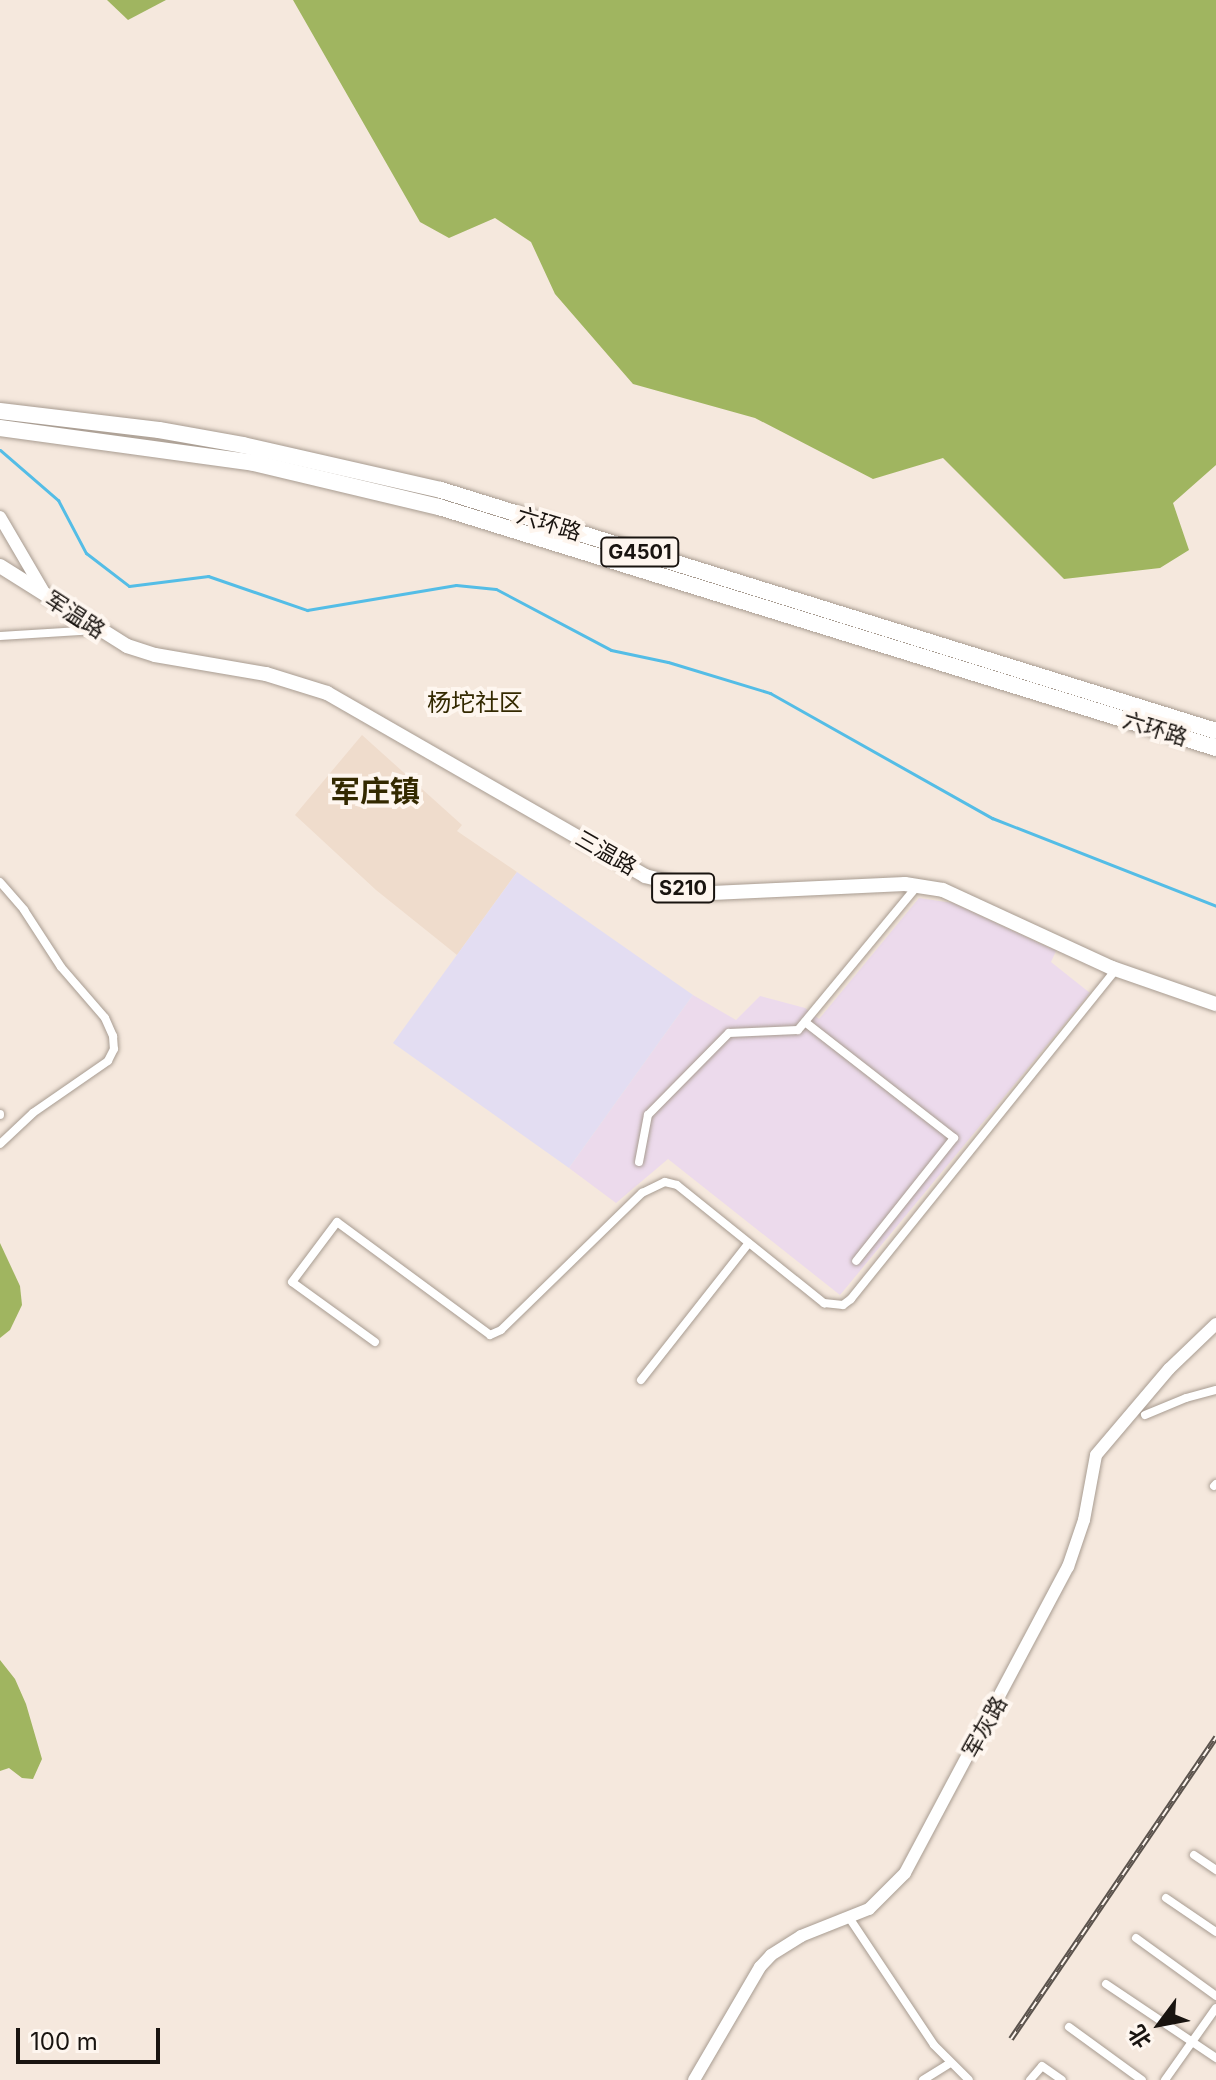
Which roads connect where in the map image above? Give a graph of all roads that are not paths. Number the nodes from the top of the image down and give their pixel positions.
1 (0, 411) edge
2 (0, 428) edge
3 (0, 517) edge
4 (0, 566) edge
5 (45, 595) junction
6 (96, 630) junction
7 (0, 636) edge
8 (155, 655) joint
9 (1216, 731) edge
10 (1216, 748) edge
11 (0, 882) edge
12 (917, 886) junction
13 (1116, 969) junction
14 (1216, 1004) edge
15 (805, 1022) junction
16 (0, 1144) edge
17 (639, 1162) dead end
18 (749, 1243) junction
19 (856, 1261) dead end
20 (1216, 1324) edge
21 (375, 1342) dead end
22 (641, 1380) dead end
23 (1216, 1390) edge
24 (1145, 1415) dead end
25 (1194, 1855) dead end
26 (1216, 1870) edge
27 (1166, 1898) dead end
28 (850, 1919) junction
29 (1216, 1932) edge
30 (1136, 1938) dead end
31 (1106, 1984) dead end
32 (1216, 1996) edge
33 (1216, 2008) edge
34 (1069, 2027) dead end
35 (1192, 2042) junction
36 (1216, 2058) edge
37 (950, 2063) junction
38 (694, 2080) edge
39 (923, 2080) edge
40 (969, 2080) edge
41 (1030, 2080) edge
42 (1062, 2080) edge
43 (1142, 2080) edge
44 (1165, 2080) edge

1 - 9 highway, 六环路 / G4501
2 - 10 highway, 六环路 / G4501
3 - 5 street
4 - 5 main road, 军温路 / S210
5 - 6 main road, 军温路 / S210
6 - 7 street
6 - 8 main road, 军温路 / S210
8 - 12 main road, 三温路 / S210
11 - 16 street
12 - 13 main road, 三温路 / S210
12 - 15 street
13 - 14 main road, 三温路 / S210
13 - 18 street
15 - 17 street
15 - 19 street
18 - 21 street
18 - 22 street
20 - 28 street, 军灰路
23 - 24 street
25 - 26 street
27 - 29 street
28 - 37 street
28 - 38 street, 军灰路
30 - 32 street
31 - 35 street
33 - 35 street
34 - 43 street
35 - 36 street
35 - 44 street
37 - 39 street
37 - 40 street
41 - 42 street

